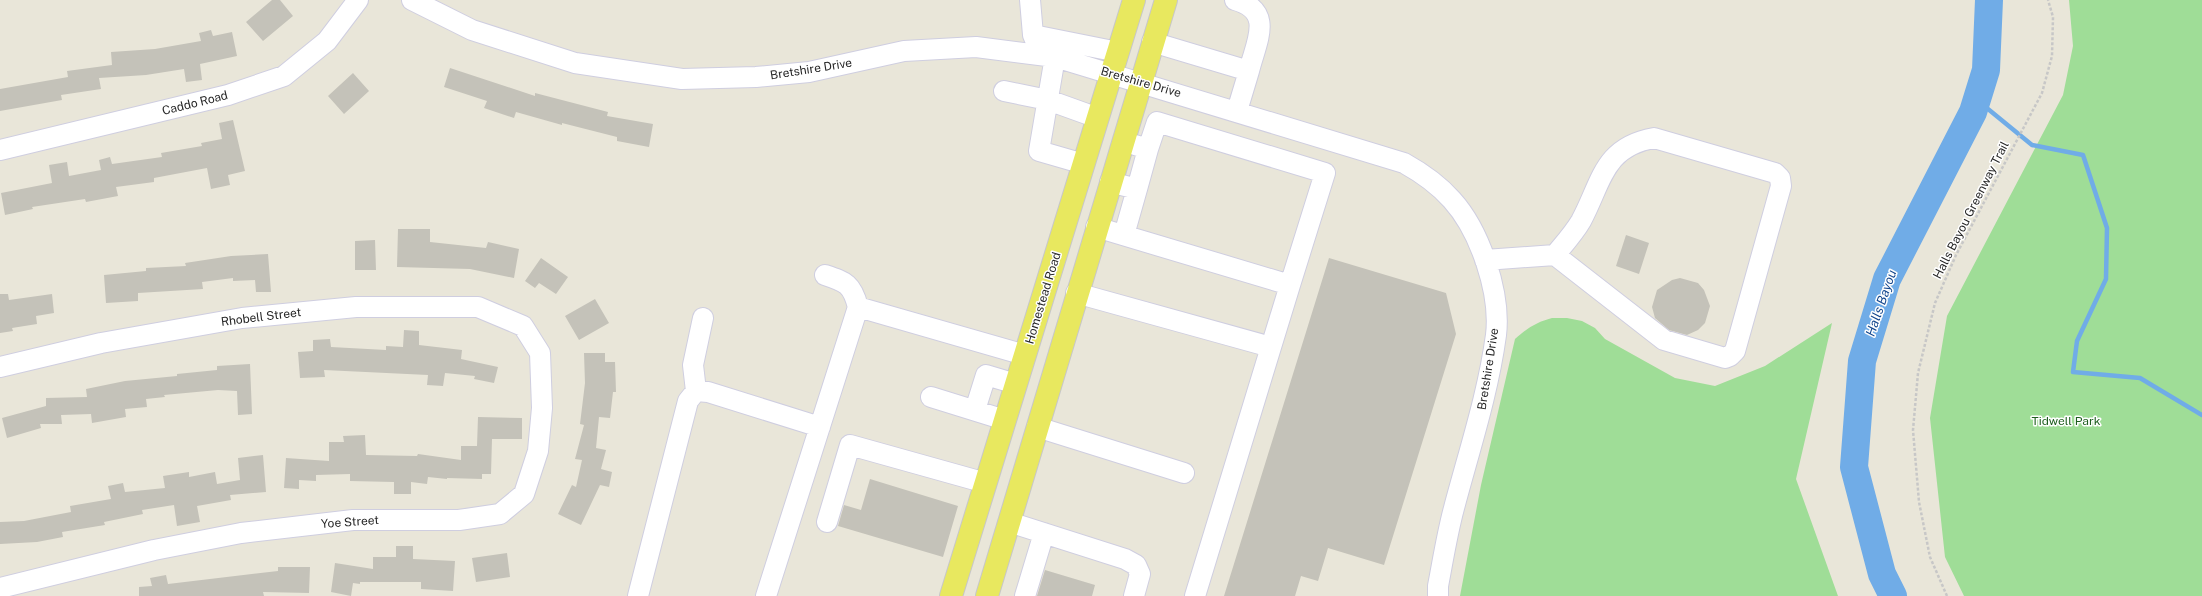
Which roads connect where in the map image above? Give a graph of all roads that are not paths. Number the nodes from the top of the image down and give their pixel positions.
1 (358, 0) edge
2 (412, 0) edge
3 (1134, 0) edge
4 (1166, 0) edge
5 (1235, 0) edge
6 (1031, 8) edge
7 (1033, 35) junction
8 (1152, 42) junction
9 (1118, 52) junction
10 (1048, 56) junction
11 (1249, 71) junction
12 (1112, 74) junction
13 (1140, 82) junction
14 (1004, 91) dead end
15 (1048, 100) junction
16 (1237, 111) junction
17 (1098, 118) junction
18 (1122, 141) junction
19 (1148, 149) junction
20 (0, 150) edge
21 (1084, 164) junction
22 (1110, 182) junction
23 (1137, 189) junction
24 (1096, 227) junction
25 (1124, 235) junction
26 (1555, 255) junction
27 (1485, 260) junction
28 (825, 276) dead end
29 (1290, 285) junction
30 (1045, 291) junction
31 (1076, 296) junction
32 (858, 307) junction
33 (703, 318) dead end
34 (523, 326) joint
35 (1271, 347) junction
36 (1025, 355) junction
37 (0, 367) edge
38 (1016, 384) junction
39 (696, 391) junction
40 (931, 397) dead end
41 (975, 410) junction
42 (1005, 420) junction
43 (820, 427) junction
44 (1037, 427) junction
45 (1184, 473) dead end
46 (986, 483) junction
47 (827, 522) dead end
48 (1008, 522) junction
49 (1044, 533) junction
50 (0, 588) edge
51 (638, 596) edge
52 (766, 596) edge
53 (951, 596) edge
54 (986, 596) edge
55 (1025, 596) edge
56 (1134, 596) edge
57 (1195, 596) edge
58 (1438, 596) edge

1 - 20 street, Caddo Road
2 - 10 street, Bretshire Drive
3 - 9 main road, Homestead Road
4 - 8 main road
5 - 11 street
6 - 7 street
7 - 9 street
7 - 10 street
8 - 11 street
8 - 13 main road
9 - 12 main road, Homestead Road
10 - 12 street, Bretshire Drive
10 - 15 street
11 - 16 street
12 - 13 street, Bretshire Drive
12 - 17 main road, Homestead Road
13 - 16 street, Bretshire Drive
13 - 18 main road
14 - 15 street
15 - 17 street
15 - 21 street
16 - 27 street, Bretshire Drive
17 - 21 main road, Homestead Road
18 - 19 street
18 - 22 main road
19 - 23 street
19 - 29 street
21 - 30 main road, Homestead Road
22 - 23 street
22 - 24 main road
23 - 25 street
24 - 25 street
24 - 31 main road
25 - 29 street
26 - 26 street
26 - 27 street
27 - 58 street, Bretshire Drive
28 - 32 street
29 - 35 street
30 - 31 main road
30 - 36 main road, Homestead Road
31 - 35 street
31 - 44 main road
32 - 36 street
32 - 43 street
33 - 39 street
34 - 37 street, Rhobell Street
34 - 50 street, Yoe Street
35 - 57 street
36 - 38 main road, Homestead Road
38 - 41 street
38 - 42 main road, Homestead Road
39 - 43 street
39 - 51 street
40 - 41 street
41 - 42 street
42 - 46 main road, Homestead Road
43 - 52 street
44 - 45 street
44 - 48 main road
46 - 47 street
46 - 53 main road, Homestead Road
48 - 49 street
48 - 54 main road
49 - 55 street
49 - 56 street

